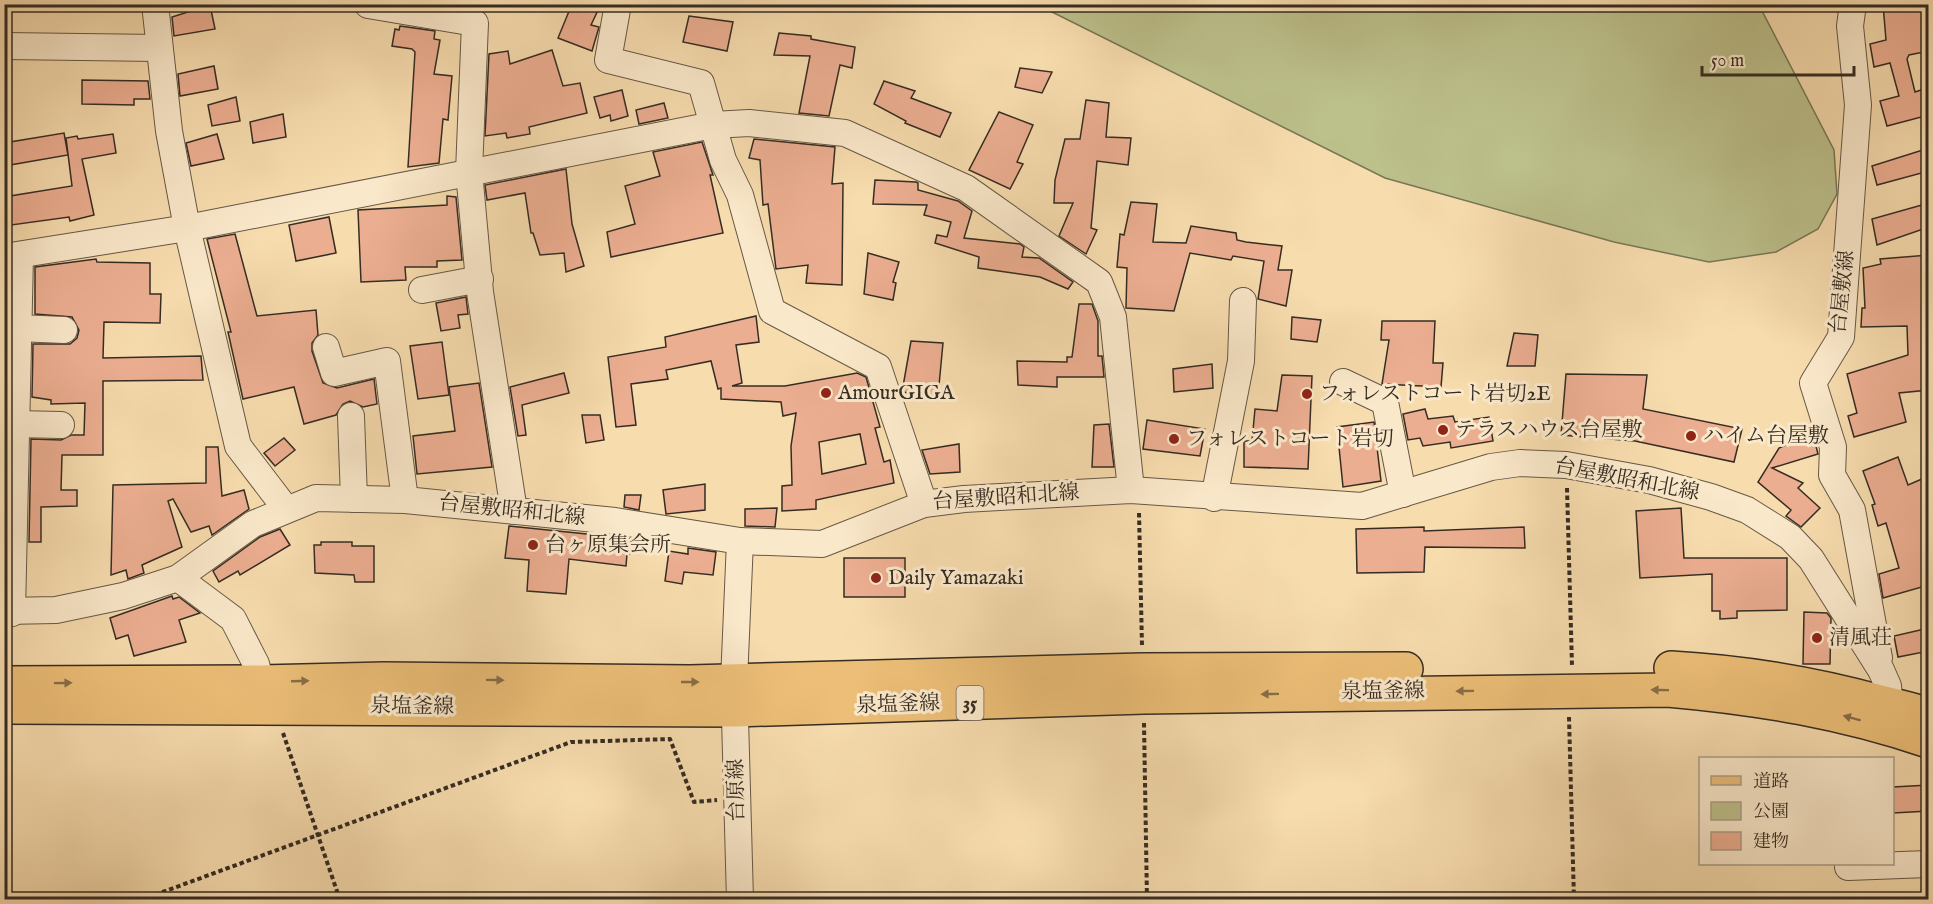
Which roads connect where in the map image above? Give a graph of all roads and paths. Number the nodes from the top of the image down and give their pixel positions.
1 (155, 4) edge
2 (618, 4) edge
3 (1853, 4) edge
4 (368, 5) edge
5 (4, 46) edge
6 (159, 48) junction
7 (713, 125) junction
8 (469, 172) junction
9 (187, 228) junction
10 (12, 256) edge
11 (480, 279) junction
12 (422, 290) dead end
13 (1244, 301) dead end
14 (18, 328) junction
15 (64, 330) dead end
16 (326, 347) dead end
17 (11, 364) edge
18 (1343, 382) dead end
19 (351, 416) dead end
20 (16, 424) junction
21 (62, 425) dead end
22 (1566, 465) junction
23 (1134, 491) junction
24 (1403, 494) junction
25 (1214, 498) junction
26 (354, 499) junction
27 (405, 500) junction
28 (924, 504) junction
29 (286, 509) junction
30 (514, 511) junction
31 (740, 541) junction
32 (178, 578) junction
33 (8, 612) edge
34 (1881, 670) junction
35 (1570, 678) junction
36 (261, 682) junction
37 (4, 683) edge
38 (1143, 684) junction
39 (735, 695) junction
40 (4, 707) edge
41 (1929, 715) edge
42 (1891, 717) junction
43 (1929, 741) edge
44 (292, 763) dead end
45 (737, 798) junction
46 (317, 835) junction
47 (1929, 864) edge
48 (1848, 867) dead end
49 (141, 900) edge
50 (340, 900) edge
51 (740, 900) edge
52 (1147, 900) edge
53 (1574, 900) edge

1 - 6 street
2 - 7 street
3 - 34 street, 台屋敷線
4 - 8 street
5 - 6 street
6 - 9 street
7 - 8 street
7 - 23 street
7 - 28 street
8 - 9 street
8 - 11 street
9 - 10 street
9 - 29 street
10 - 14 street
11 - 12 street
11 - 30 street
13 - 25 street
14 - 15 street
14 - 17 street
16 - 27 street
17 - 20 street
18 - 24 street
19 - 26 street
20 - 21 street
20 - 33 street
22 - 24 street, 台屋敷昭和北線
22 - 34 street, 台屋敷昭和北線
22 - 35 path
23 - 25 street, 台屋敷昭和北線
23 - 28 street, 台屋敷昭和北線
23 - 38 path
24 - 25 street, 台屋敷昭和北線
26 - 27 street, 台屋敷昭和北線
26 - 29 street, 台屋敷昭和北線
27 - 30 street, 台屋敷昭和北線
28 - 31 street, 台屋敷昭和北線
29 - 32 street, 台屋敷昭和北線
30 - 31 street, 台屋敷昭和北線
31 - 39 street, 台原線
32 - 33 street, 台屋敷昭和北線
32 - 36 street
34 - 42 street, 台屋敷昭和北線
35 - 38 main road, 泉塩釜線 / 35
35 - 42 main road, 泉塩釜線 / 35
35 - 53 path
37 -> 36 main road, 泉塩釜線 / 35
36 -> 39 main road, 泉塩釜線 / 35
38 - 39 main road, 泉塩釜線 / 35
38 - 52 path
39 - 40 main road, 泉塩釜線 / 35
39 - 45 street, 台原線
41 - 42 main road, 泉塩釜線 / 35
42 - 43 main road, 泉塩釜線 / 35
44 - 46 path
45 - 46 path
45 - 51 street, 台原線
46 - 49 path
46 - 50 path
47 - 48 street

